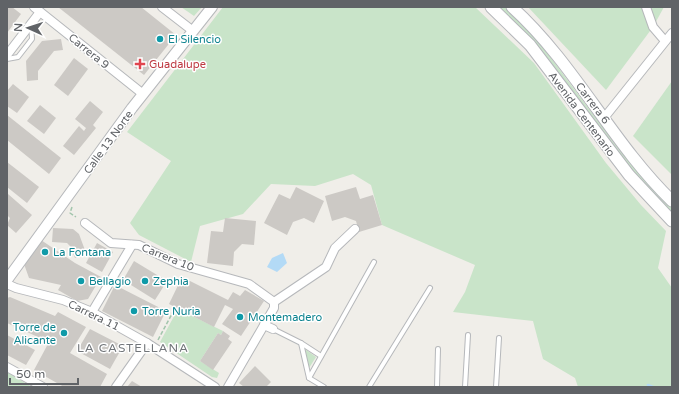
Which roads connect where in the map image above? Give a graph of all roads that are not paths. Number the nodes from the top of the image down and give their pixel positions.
1 (162, 7) edge
2 (212, 7) edge
3 (491, 7) edge
4 (512, 7) edge
5 (646, 7) edge
6 (37, 10) edge
7 (31, 23) junction
8 (193, 31) junction
9 (672, 33) edge
10 (665, 41) junction
11 (7, 55) edge
12 (7, 59) edge
13 (143, 94) junction
14 (604, 118) junction
15 (672, 201) edge
16 (672, 221) edge
17 (85, 223) dead end
18 (355, 229) dead end
19 (132, 245) junction
20 (374, 262) dead end
21 (7, 280) edge
22 (7, 284) edge
23 (430, 288) dead end
24 (274, 302) junction
25 (92, 312) junction
26 (264, 325) junction
27 (274, 329) joint
28 (468, 335) dead end
29 (499, 338) dead end
30 (147, 343) junction
31 (301, 343) junction
32 (438, 349) dead end
33 (321, 356) junction
34 (7, 367) edge
35 (309, 378) junction
36 (43, 387) edge
37 (116, 387) edge
38 (215, 387) edge
39 (228, 387) edge
40 (324, 387) edge
41 (369, 387) edge
42 (437, 387) edge
43 (465, 387) edge
44 (496, 387) edge

1 - 8 street
2 - 8 street, Calle 13 Norte
3 - 16 main road, Avenida Centenario
4 - 14 main road, Carrera 6
5 - 10 street
6 - 7 street
6 - 13 street, Carrera 9
7 - 11 street
7 - 12 lane
8 - 13 street, Calle 13 Norte
9 - 10 street
10 - 14 street
13 - 21 street, Calle 13 Norte
14 - 15 main road, Carrera 6
17 - 19 street, Carrera 10
18 - 24 street
19 - 24 street, Carrera 10
19 - 25 street
20 - 33 lane
22 - 25 street, Carrera 11
23 - 41 lane
24 - 26 street
25 - 30 street, Carrera 11
26 - 27 street
26 - 39 street
27 - 31 lane
28 - 43 lane
29 - 44 lane
30 - 37 street
30 - 38 street, Carrera 11
31 - 33 lane
31 - 35 lane
32 - 42 lane
33 - 35 lane
34 - 36 street
35 - 40 lane

